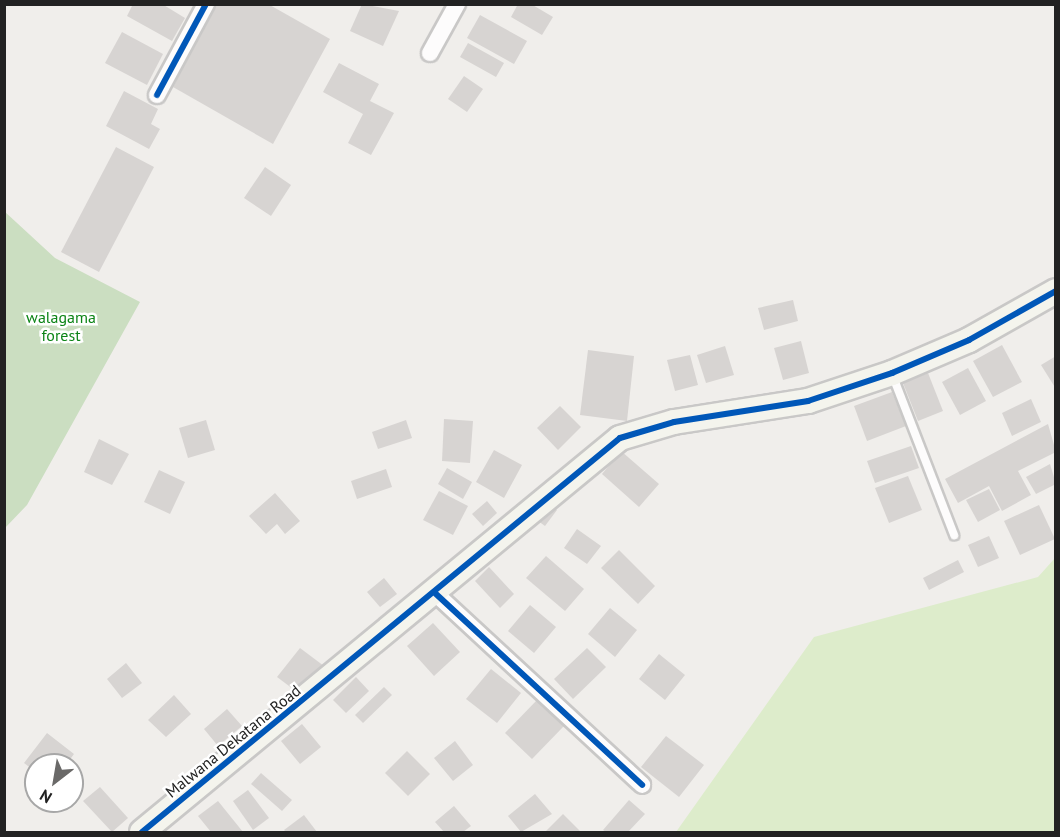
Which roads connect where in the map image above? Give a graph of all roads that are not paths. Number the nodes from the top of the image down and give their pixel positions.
1 (206, 4) edge
2 (457, 4) edge
3 (430, 53) dead end
4 (157, 95) dead end
5 (1056, 291) edge
6 (892, 373) junction
7 (954, 535) dead end
8 (436, 594) junction
9 (642, 785) dead end
10 (142, 832) edge

1 - 4 street
2 - 3 street
5 - 6 street, Malwana Dekatana Road
6 - 7 lane
6 - 8 street, Malwana Dekatana Road
8 - 9 street
8 - 10 street, Malwana Dekatana Road

